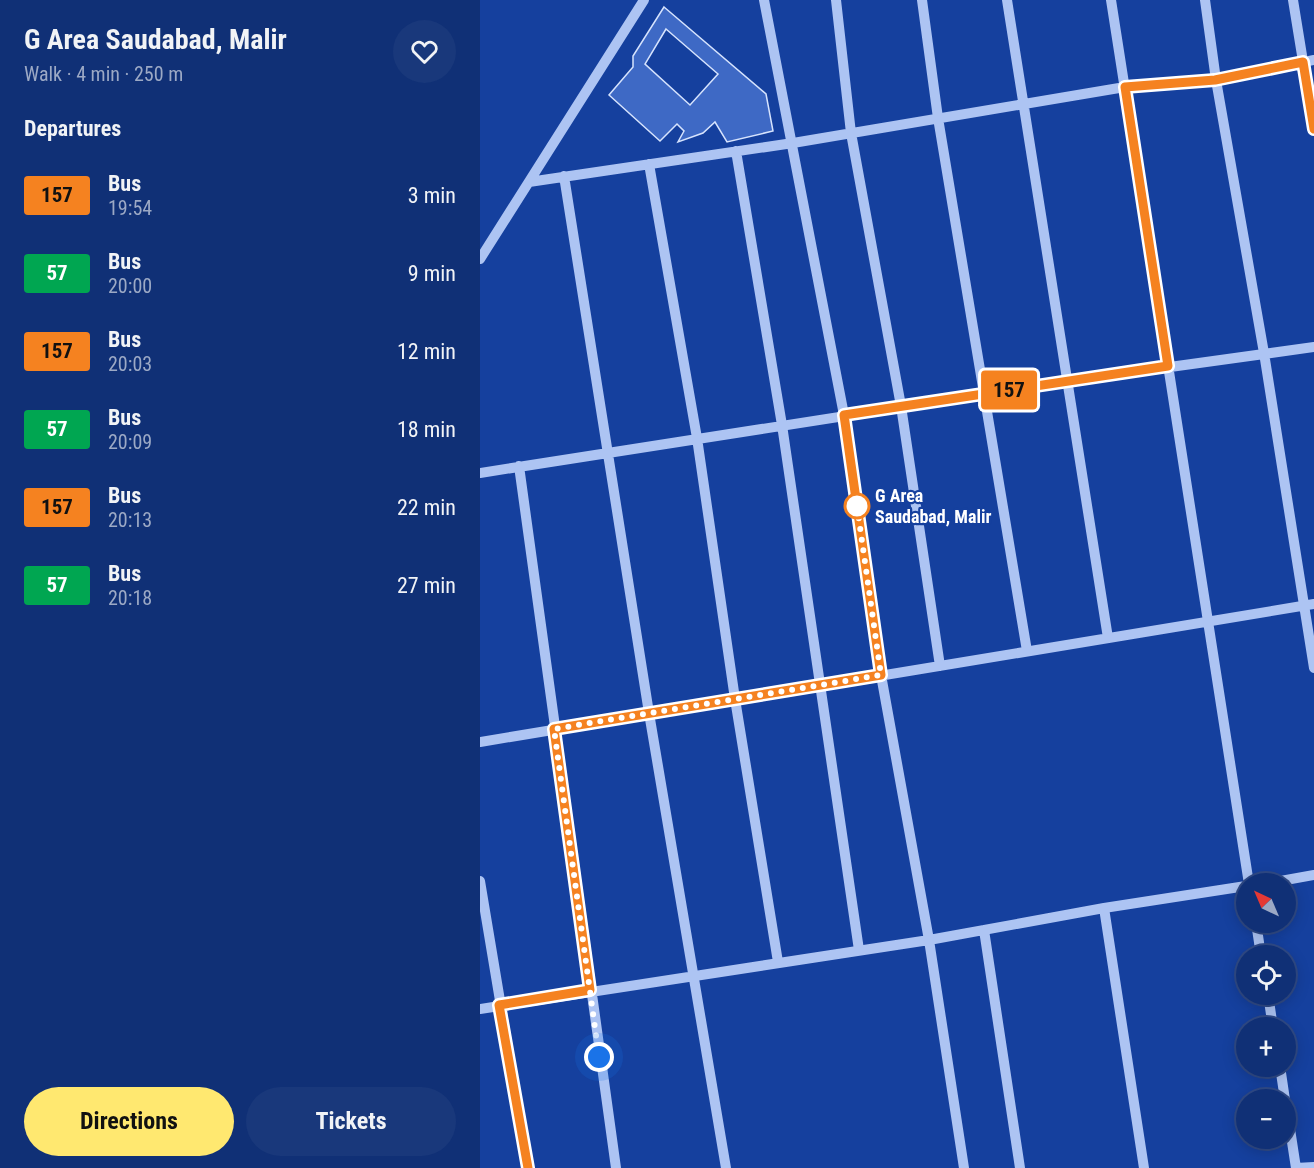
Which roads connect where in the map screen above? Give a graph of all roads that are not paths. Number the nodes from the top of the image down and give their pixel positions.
1 (644, 0) edge
2 (764, 0) edge
3 (836, 0) edge
4 (922, 0) edge
5 (1007, 0) edge
6 (1111, 0) edge
7 (1205, 0) edge
8 (1293, 0) edge
9 (1308, 61) edge
10 (1215, 80) junction
11 (1125, 87) junction
12 (1023, 104) junction
13 (938, 118) junction
14 (1314, 129) edge
15 (851, 133) junction
16 (793, 143) junction
17 (736, 151) junction
18 (649, 164) junction
19 (564, 177) junction
20 (529, 182) junction
21 (480, 259) edge
22 (1314, 347) edge
23 (1264, 353) junction
24 (1168, 366) junction
25 (1069, 381) junction
26 (983, 394) junction
27 (901, 406) junction
28 (844, 415) junction
29 (782, 425) junction
30 (697, 438) junction
31 (608, 452) junction
32 (519, 466) junction
33 (480, 473) edge
34 (1308, 605) edge
35 (1210, 622) junction
36 (1108, 638) junction
37 (1027, 651) junction
38 (940, 666) junction
39 (1314, 668) edge
40 (881, 675) junction
41 (820, 685) junction
42 (735, 699) junction
43 (649, 713) junction
44 (554, 729) junction
45 (480, 742) edge
46 (1246, 873) edge
47 (1314, 875) edge
48 (1296, 878) edge
49 (480, 881) edge
50 (1236, 887) edge
51 (1104, 908) junction
52 (984, 930) junction
53 (928, 940) junction
54 (859, 950) junction
55 (778, 962) junction
56 (693, 975) junction
57 (590, 990) junction
58 (499, 1005) junction
59 (480, 1009) edge
60 (1293, 1149) edge
61 (1314, 1167) edge
62 (528, 1168) edge
63 (615, 1168) edge
64 (726, 1168) edge
65 (964, 1168) edge
66 (1020, 1168) edge
67 (1144, 1168) edge
68 (1296, 1168) edge

1 - 20 street
2 - 16 street
3 - 15 street
4 - 13 street
5 - 12 street
6 - 11 street
7 - 10 street
8 - 9 street
9 - 10 street
9 - 14 street
10 - 11 street
10 - 23 street
11 - 12 street
11 - 24 street
12 - 13 street
12 - 25 street
13 - 15 street
13 - 26 street
15 - 16 street
15 - 27 street
16 - 17 street
16 - 28 street
17 - 18 street
17 - 29 street
18 - 19 street
18 - 30 street
19 - 20 street
19 - 31 street
20 - 21 street
22 - 23 street
23 - 24 street
23 - 34 street
24 - 25 street
24 - 35 street
25 - 26 street
25 - 36 street
26 - 27 street
26 - 37 street
27 - 28 street
27 - 38 street
28 - 29 street
28 - 40 street
29 - 30 street
29 - 41 street
30 - 31 street
30 - 42 street
31 - 32 street
31 - 43 street
32 - 33 street
32 - 44 street
34 - 35 street
34 - 39 street
35 - 36 street
35 - 46 street
36 - 37 street
37 - 38 street
38 - 40 street
40 - 41 street
40 - 53 street
41 - 42 street
41 - 54 street
42 - 43 street
42 - 55 street
43 - 44 street
43 - 56 street
44 - 45 street
44 - 57 street
47 - 48 street
49 - 58 street
50 - 51 street
51 - 52 street
51 - 67 street
52 - 53 street
52 - 66 street
53 - 54 street
53 - 65 street
54 - 55 street
55 - 56 street
56 - 57 street
56 - 64 street
57 - 58 street
57 - 63 street
58 - 59 street
58 - 62 street
60 - 68 street
61 - 68 street

